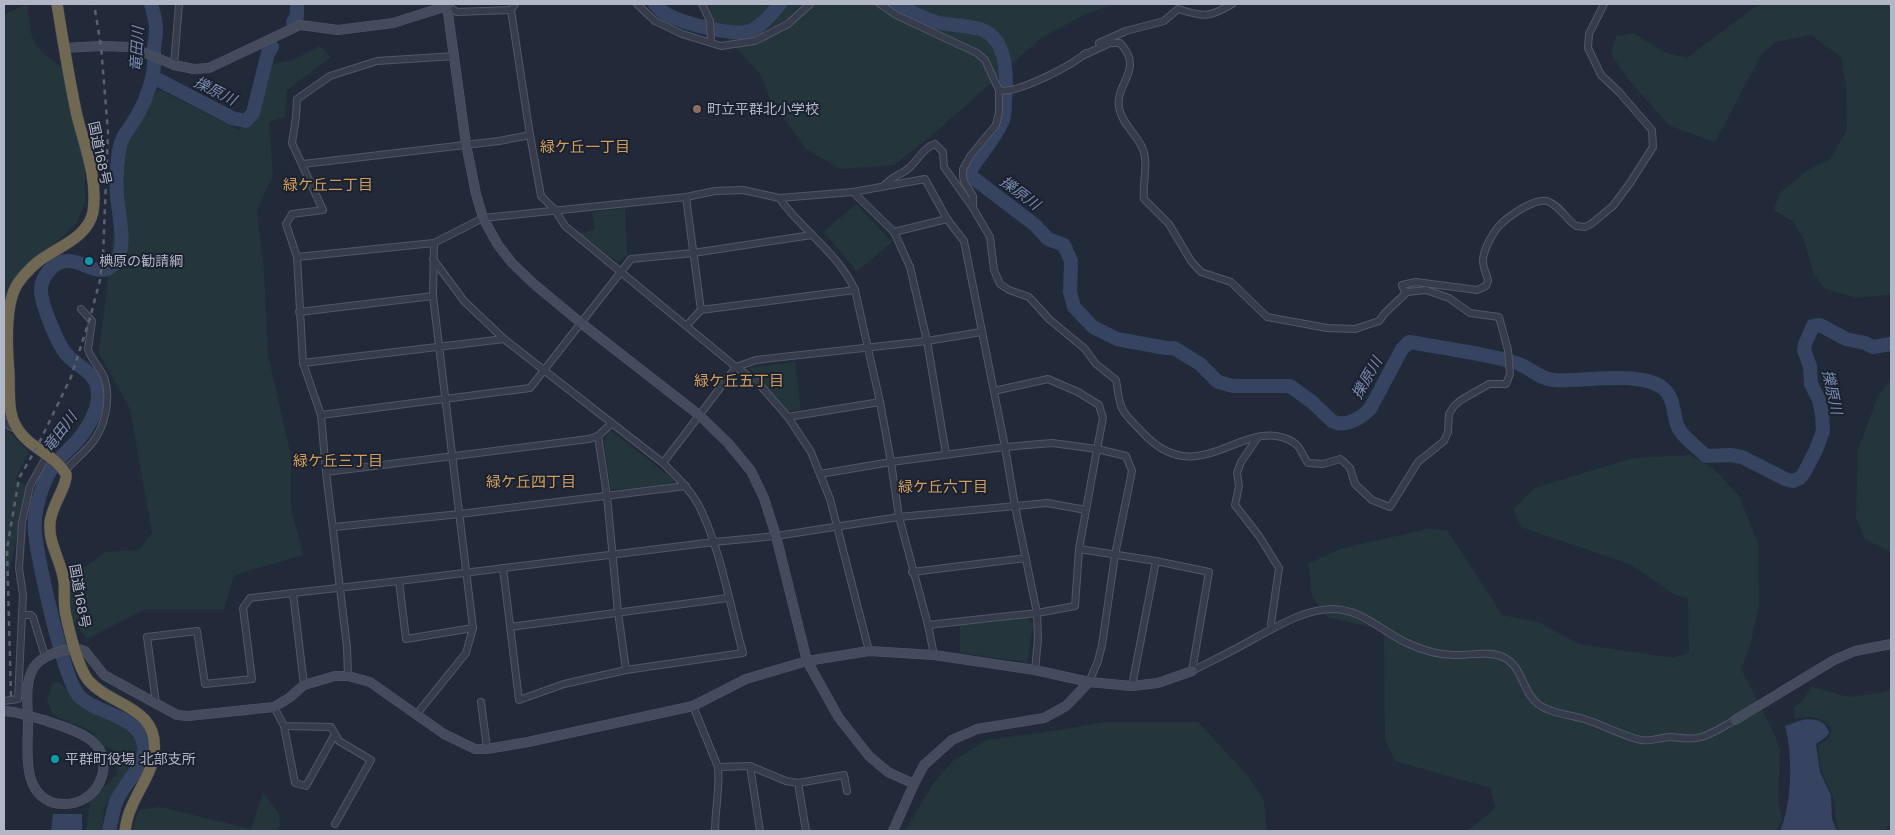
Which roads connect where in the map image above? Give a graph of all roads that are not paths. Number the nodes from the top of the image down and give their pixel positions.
1 (57, 4) edge
2 (179, 4) edge
3 (637, 4) edge
4 (702, 4) edge
5 (810, 4) edge
6 (880, 4) edge
7 (1232, 4) edge
8 (1604, 4) edge
9 (447, 5) edge
10 (513, 7) edge
11 (711, 42) junction
12 (64, 48) junction
13 (1084, 55) junction
14 (455, 56) junction
15 (169, 63) junction
16 (1001, 90) junction
17 (530, 135) junction
18 (466, 144) junction
19 (303, 164) junction
20 (884, 186) junction
21 (853, 192) junction
22 (686, 197) junction
23 (779, 198) junction
24 (973, 208) junction
25 (555, 210) junction
26 (483, 218) junction
27 (946, 219) junction
28 (894, 232) junction
29 (812, 235) junction
30 (434, 243) junction
31 (693, 253) junction
32 (297, 257) junction
33 (433, 260) junction
34 (622, 273) junction
35 (855, 290) junction
36 (1407, 292) junction
37 (433, 296) junction
38 (81, 309) dead end
39 (701, 310) junction
40 (299, 312) junction
41 (581, 324) junction
42 (686, 325) junction
43 (981, 332) junction
44 (504, 339) junction
45 (927, 341) junction
46 (440, 348) junction
47 (867, 348) junction
48 (303, 362) junction
49 (736, 366) junction
50 (543, 370) junction
51 (994, 390) junction
52 (447, 399) junction
53 (880, 402) junction
54 (321, 415) junction
55 (700, 415) junction
56 (788, 417) junction
57 (4, 421) edge
58 (612, 423) junction
59 (17, 429) junction
60 (598, 436) junction
61 (1258, 437) junction
62 (1005, 447) junction
63 (1097, 449) junction
64 (946, 454) junction
65 (453, 455) junction
66 (49, 458) junction
67 (891, 462) junction
68 (663, 463) junction
69 (64, 470) junction
70 (326, 472) junction
71 (820, 474) junction
72 (686, 486) junction
73 (607, 496) junction
74 (1014, 506) junction
75 (1086, 510) junction
76 (460, 514) junction
77 (899, 517) junction
78 (334, 527) junction
79 (836, 527) junction
80 (776, 536) junction
81 (714, 542) junction
82 (1079, 549) junction
83 (612, 554) junction
84 (1116, 556) junction
85 (1026, 558) junction
86 (1156, 561) junction
87 (503, 568) junction
88 (912, 572) junction
89 (467, 573) junction
90 (399, 581) junction
91 (340, 588) junction
92 (293, 593) junction
93 (728, 598) junction
94 (618, 612) junction
95 (1037, 612) junction
96 (22, 615) junction
97 (928, 625) junction
98 (510, 627) junction
99 (473, 628) junction
100 (1272, 628) junction
101 (1891, 644) edge
102 (72, 650) junction
103 (868, 651) junction
104 (48, 655) junction
105 (934, 655) junction
106 (807, 661) junction
107 (626, 670) junction
108 (1035, 670) junction
109 (1192, 671) junction
110 (348, 676) junction
111 (1088, 682) junction
112 (304, 685) junction
113 (1132, 686) junction
114 (4, 700) edge
115 (481, 702) dead end
116 (156, 704) junction
117 (693, 706) junction
118 (274, 707) junction
119 (4, 711) edge
120 (416, 715) junction
121 (1735, 720) joint
122 (284, 726) junction
123 (335, 734) junction
124 (487, 749) junction
125 (750, 766) junction
126 (718, 767) junction
127 (798, 783) junction
128 (914, 784) junction
129 (847, 791) dead end
130 (335, 824) dead end
131 (125, 831) edge
132 (714, 831) edge
133 (760, 831) edge
134 (806, 831) edge
135 (893, 831) edge

1 - 12 highway, 国道168号
2 - 15 street
3 - 11 street
4 - 11 street
5 - 11 street
6 - 16 street
7 - 13 street
8 - 36 street
9 - 10 street
9 - 14 street
9 - 15 street
10 - 17 street
12 - 15 street
12 - 59 highway, 国道168号
13 - 16 street
13 - 36 street
14 - 18 street
14 - 19 street
16 - 24 street
17 - 18 street
17 - 25 street
18 - 19 street
18 - 26 street
19 - 32 street
20 - 21 street
20 - 24 street
20 - 27 street
21 - 23 street
21 - 28 street
22 - 23 street
22 - 25 street
22 - 31 street
23 - 29 street
24 - 61 street
25 - 26 street
25 - 34 street
26 - 30 street
26 - 41 street
27 - 28 street
27 - 43 street
28 - 45 street
29 - 31 street
29 - 35 street
30 - 32 street
30 - 33 street
31 - 34 street
31 - 39 street
32 - 40 street
33 - 37 street
33 - 44 street
34 - 41 street
34 - 42 street
35 - 39 street
35 - 47 street
36 - 61 street
37 - 40 street
37 - 46 street
38 - 69 street
39 - 42 street
40 - 48 street
41 - 50 street
41 - 55 street
42 - 49 street
43 - 45 street
43 - 51 street
44 - 46 street
44 - 50 street
45 - 47 street
45 - 64 street
46 - 48 street
46 - 52 street
47 - 49 street
47 - 53 street
48 - 54 street
49 - 55 street
49 - 56 street
50 - 52 street
50 - 58 street
51 - 62 street
51 - 63 street
52 - 54 street
52 - 65 street
53 - 56 street
53 - 67 street
54 - 70 street
55 - 68 street
55 - 80 street
56 - 71 street
57 - 59 street
58 - 60 street
58 - 68 street
59 - 66 highway
60 - 65 street
60 - 73 street
61 - 100 street
62 - 63 street
62 - 64 street
62 - 74 street
63 - 75 street
63 - 84 street
64 - 67 street
65 - 70 street
65 - 76 street
66 - 69 highway
66 - 96 street
67 - 71 street
67 - 77 street
68 - 72 street
69 - 102 highway, 国道168号
70 - 78 street
71 - 79 street
72 - 73 street
72 - 81 street
73 - 76 street
73 - 83 street
74 - 75 street
74 - 77 street
74 - 85 street
75 - 82 street
76 - 78 street
76 - 89 street
77 - 79 street
77 - 88 street
78 - 91 street
79 - 80 street
79 - 103 street
80 - 81 street
80 - 106 street
81 - 83 street
81 - 93 street
82 - 84 street
82 - 95 street
83 - 87 street
83 - 94 street
84 - 86 street
84 - 111 street
85 - 88 street
85 - 95 street
86 - 109 street
86 - 113 street
87 - 89 street
87 - 98 street
88 - 97 street
89 - 90 street
89 - 99 street
90 - 91 street
90 - 99 street
91 - 92 street
91 - 110 street
92 - 112 street
92 - 116 street
93 - 94 street
93 - 107 street
94 - 98 street
94 - 107 street
95 - 97 street
95 - 108 street
96 - 104 street
96 - 114 street
97 - 105 street
98 - 107 street
99 - 120 street
100 - 109 street
100 - 121 street
101 - 121 street
102 - 104 street
102 - 116 street
102 - 131 highway, 国道168号
103 - 105 street
103 - 106 street
104 - 119 street, bridge
105 - 108 street
106 - 117 street
106 - 128 street
108 - 111 street
109 - 113 street
110 - 112 street
110 - 120 street
111 - 113 street
111 - 128 street
112 - 118 street
115 - 124 street
116 - 118 street
117 - 124 street
117 - 126 street
118 - 122 street
120 - 124 street
122 - 123 street
122 - 123 street
123 - 130 street
125 - 126 street
125 - 127 street
125 - 133 street
126 - 132 street
127 - 129 street
127 - 134 street
128 - 135 street

